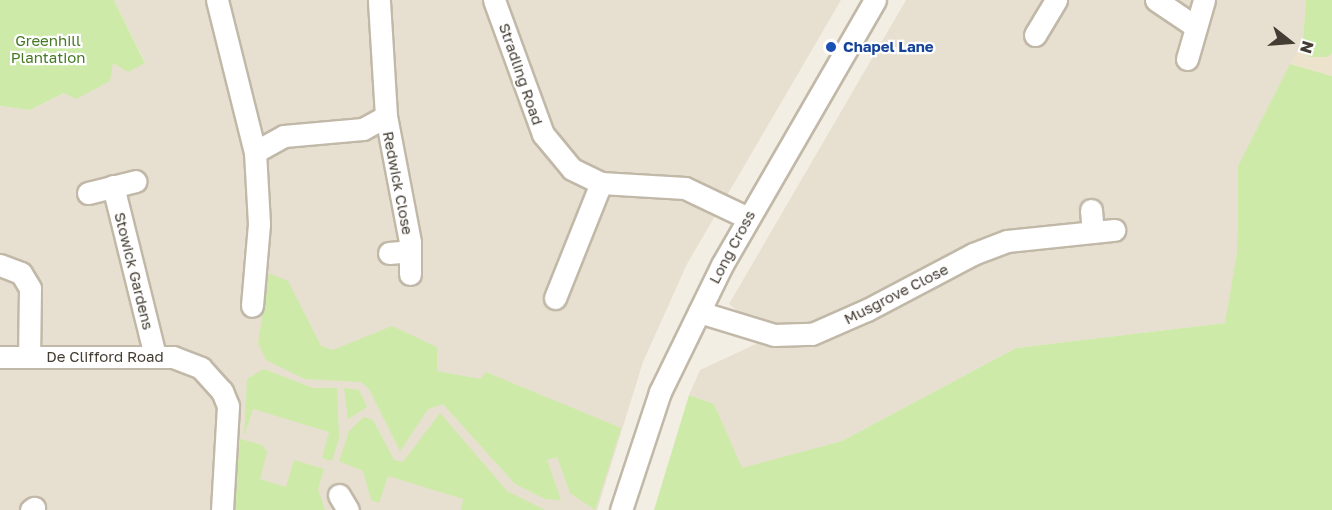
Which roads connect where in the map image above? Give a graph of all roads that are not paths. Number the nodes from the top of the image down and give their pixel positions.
1 (217, 0) edge
2 (379, 0) edge
3 (494, 0) edge
4 (875, 0) edge
5 (1056, 0) edge
6 (1156, 0) edge
7 (1204, 0) edge
8 (1196, 27) junction
9 (1035, 35) dead end
10 (1187, 59) dead end
11 (386, 116) junction
12 (255, 152) junction
13 (136, 181) dead end
14 (601, 183) junction
15 (113, 186) junction
16 (88, 193) dead end
17 (1091, 210) dead end
18 (746, 217) junction
19 (1114, 230) dead end
20 (1093, 232) junction
21 (0, 265) edge
22 (411, 274) dead end
23 (563, 292) dead end
24 (252, 306) dead end
25 (699, 312) junction
26 (28, 356) junction
27 (155, 356) junction
28 (0, 357) edge
29 (222, 510) edge
30 (621, 510) edge

1 - 12 street
2 - 11 street
3 - 14 street, Stradling Road
4 - 18 street, Long Cross
5 - 9 street
6 - 8 street
7 - 8 street
8 - 10 street
11 - 12 street
11 - 22 street, Redwick Close
12 - 24 street
13 - 15 street
14 - 18 street, Stradling Road
14 - 23 street
15 - 16 street
15 - 27 street, Stowick Gardens
17 - 20 street
18 - 25 street, Long Cross
19 - 20 street, Musgrove Close
20 - 25 street, Musgrove Close
21 - 26 street
25 - 30 street, Long Cross
26 - 27 street, De Clifford Road
26 - 28 street, De Clifford Road
27 - 29 street, De Clifford Road

